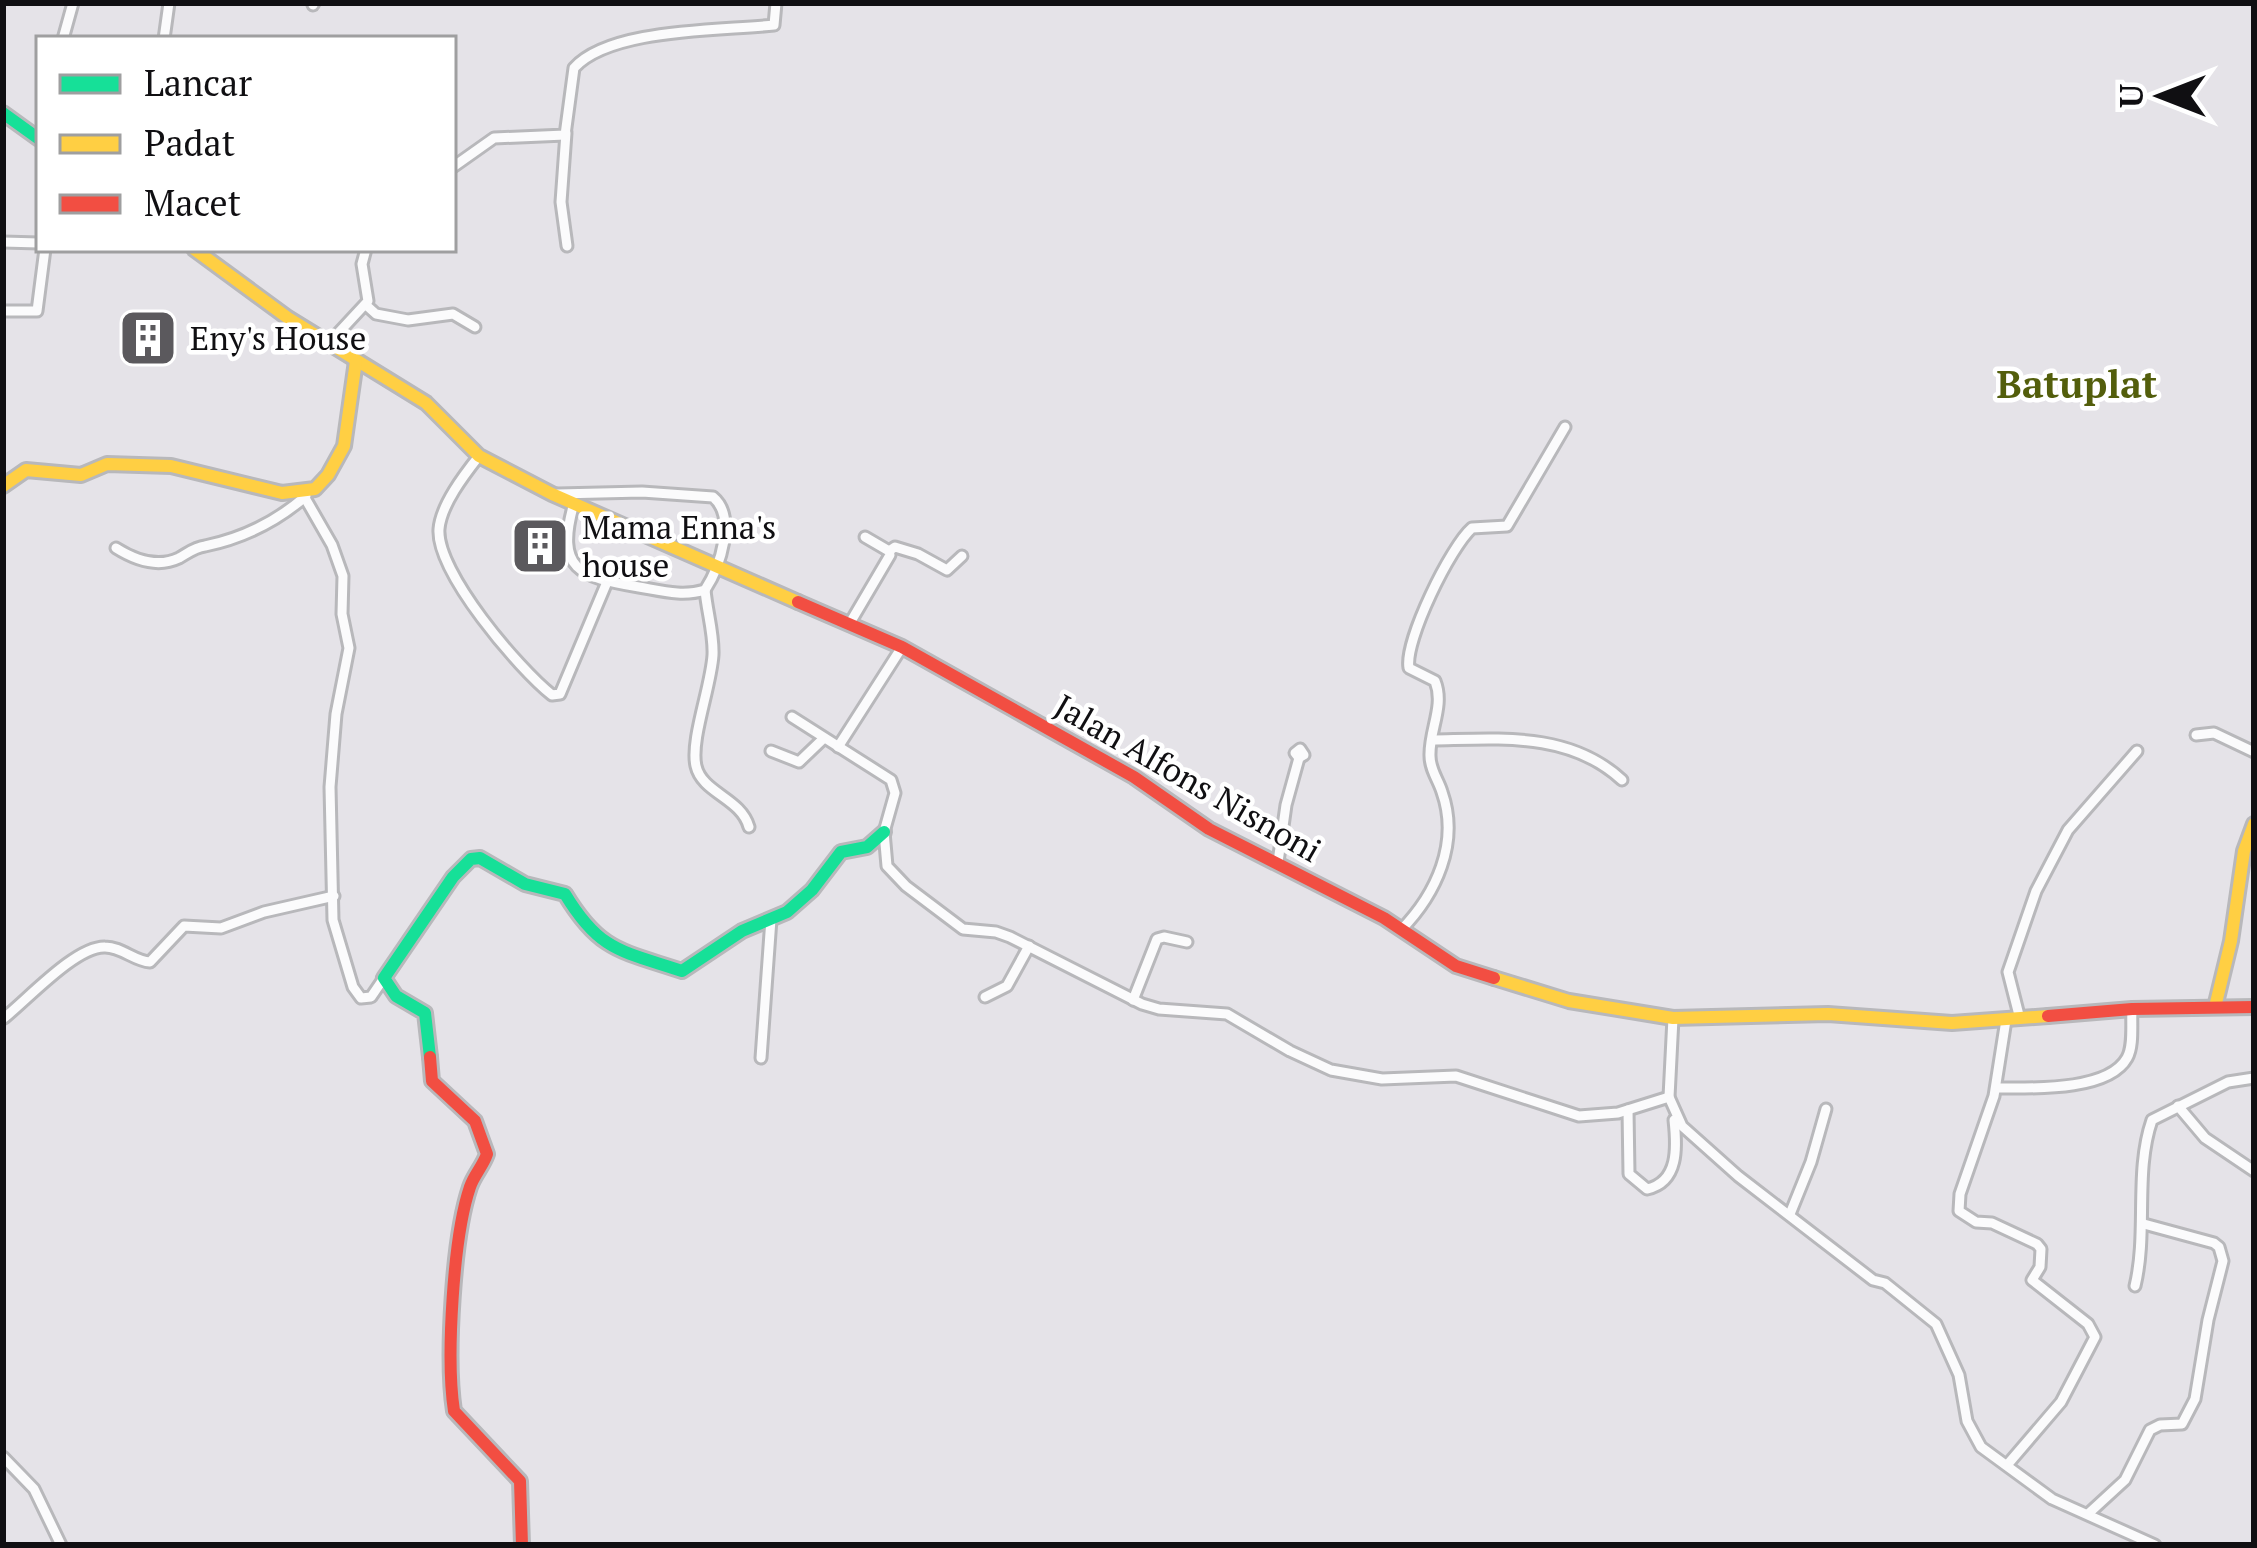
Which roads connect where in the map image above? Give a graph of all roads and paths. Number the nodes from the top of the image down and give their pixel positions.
1 (73, 3) edge
2 (169, 3) edge
3 (776, 3) edge
4 (64, 36) edge
5 (164, 36) edge
6 (3, 113) edge
7 (566, 133) junction
8 (36, 137) edge
9 (456, 165) edge
10 (3, 242) edge
11 (36, 245) edge
12 (568, 246) dead end
13 (42, 252) edge
14 (198, 252) edge
15 (365, 252) edge
16 (366, 305) junction
17 (3, 311) edge
18 (475, 327) dead end
19 (330, 342) junction
20 (356, 361) junction
21 (1565, 428) dead end
22 (478, 456) junction
23 (3, 486) edge
24 (310, 493) junction
25 (552, 494) junction
26 (574, 503) junction
27 (865, 537) dead end
28 (116, 548) dead end
29 (889, 550) junction
30 (962, 556) dead end
31 (716, 566) junction
32 (607, 582) junction
33 (706, 590) junction
34 (850, 623) junction
35 (902, 647) junction
36 (792, 717) dead end
37 (2196, 735) dead end
38 (824, 739) junction
39 (1432, 740) junction
40 (838, 747) junction
41 (770, 751) dead end
42 (2137, 752) dead end
43 (2254, 752) edge
44 (1299, 758) dead end
45 (1622, 780) dead end
46 (2254, 824) edge
47 (748, 827) dead end
48 (884, 832) junction
49 (1278, 862) junction
50 (334, 896) junction
51 (770, 919) junction
52 (1401, 930) junction
53 (1187, 942) dead end
54 (1029, 946) junction
55 (384, 978) junction
56 (985, 997) dead end
57 (1133, 1000) junction
58 (2215, 1007) junction
59 (2254, 1007) edge
60 (2132, 1009) junction
61 (4, 1018) edge
62 (1673, 1018) junction
63 (2013, 1019) junction
64 (760, 1058) dead end
65 (2254, 1078) edge
66 (1996, 1088) junction
67 (1669, 1097) junction
68 (2178, 1106) junction
69 (1826, 1109) dead end
70 (1628, 1110) junction
71 (1674, 1115) junction
72 (2254, 1171) edge
73 (1790, 1214) junction
74 (2144, 1224) junction
75 (2135, 1286) dead end
76 (3, 1457) edge
77 (2008, 1464) junction
78 (2088, 1514) junction
79 (61, 1545) edge
80 (522, 1545) edge
81 (2155, 1545) edge

1 - 4 street
2 - 5 street
3 - 7 street
6 - 8 main road
7 - 9 street
7 - 12 street
10 - 11 street
13 - 17 street
14 - 19 main road, Jalan Alfons Nisnoni
15 - 16 street
16 - 18 street
16 - 19 street
19 - 20 main road, Jalan Alfons Nisnoni
20 - 22 main road, Jalan Alfons Nisnoni
20 - 24 main road
21 - 39 street
22 - 25 main road, Jalan Alfons Nisnoni
22 - 32 street
23 - 24 main road
24 - 28 street
24 - 50 street
25 - 26 main road, Jalan Alfons Nisnoni
25 - 31 street
26 - 31 main road, Jalan Alfons Nisnoni
26 - 32 street
27 - 29 street
29 - 30 street
29 - 34 street
31 - 33 street
31 - 34 main road, Jalan Alfons Nisnoni
32 - 33 street
33 - 47 street
34 - 35 main road, Jalan Alfons Nisnoni
35 - 40 street
35 - 49 main road, Jalan Alfons Nisnoni
36 - 38 street
37 - 43 street
38 - 40 street
38 - 41 street
39 - 45 street
39 - 52 street
40 - 48 street
42 - 63 street
44 - 49 street
46 - 58 main road
48 - 51 main road
48 - 54 street
49 - 52 main road, Jalan Alfons Nisnoni
50 - 55 street
50 - 61 street
51 - 55 main road
51 - 64 street
52 - 62 main road, Jalan Alfons Nisnoni
53 - 57 street
54 - 56 street
54 - 57 street
55 - 80 main road
57 - 70 street
58 - 59 main road, Jalan Alfons Nisnoni
58 - 60 main road, Jalan Alfons Nisnoni
60 - 63 main road, Jalan Alfons Nisnoni
60 - 66 street
62 - 63 main road, Jalan Alfons Nisnoni
62 - 67 street
63 - 66 street
65 - 68 street
66 - 77 street
67 - 70 street
67 - 71 street
68 - 72 street
68 - 74 street
69 - 73 street
70 - 71 street
71 - 73 street
73 - 77 street
74 - 75 street
74 - 78 street
76 - 79 street
77 - 78 street
78 - 81 street

